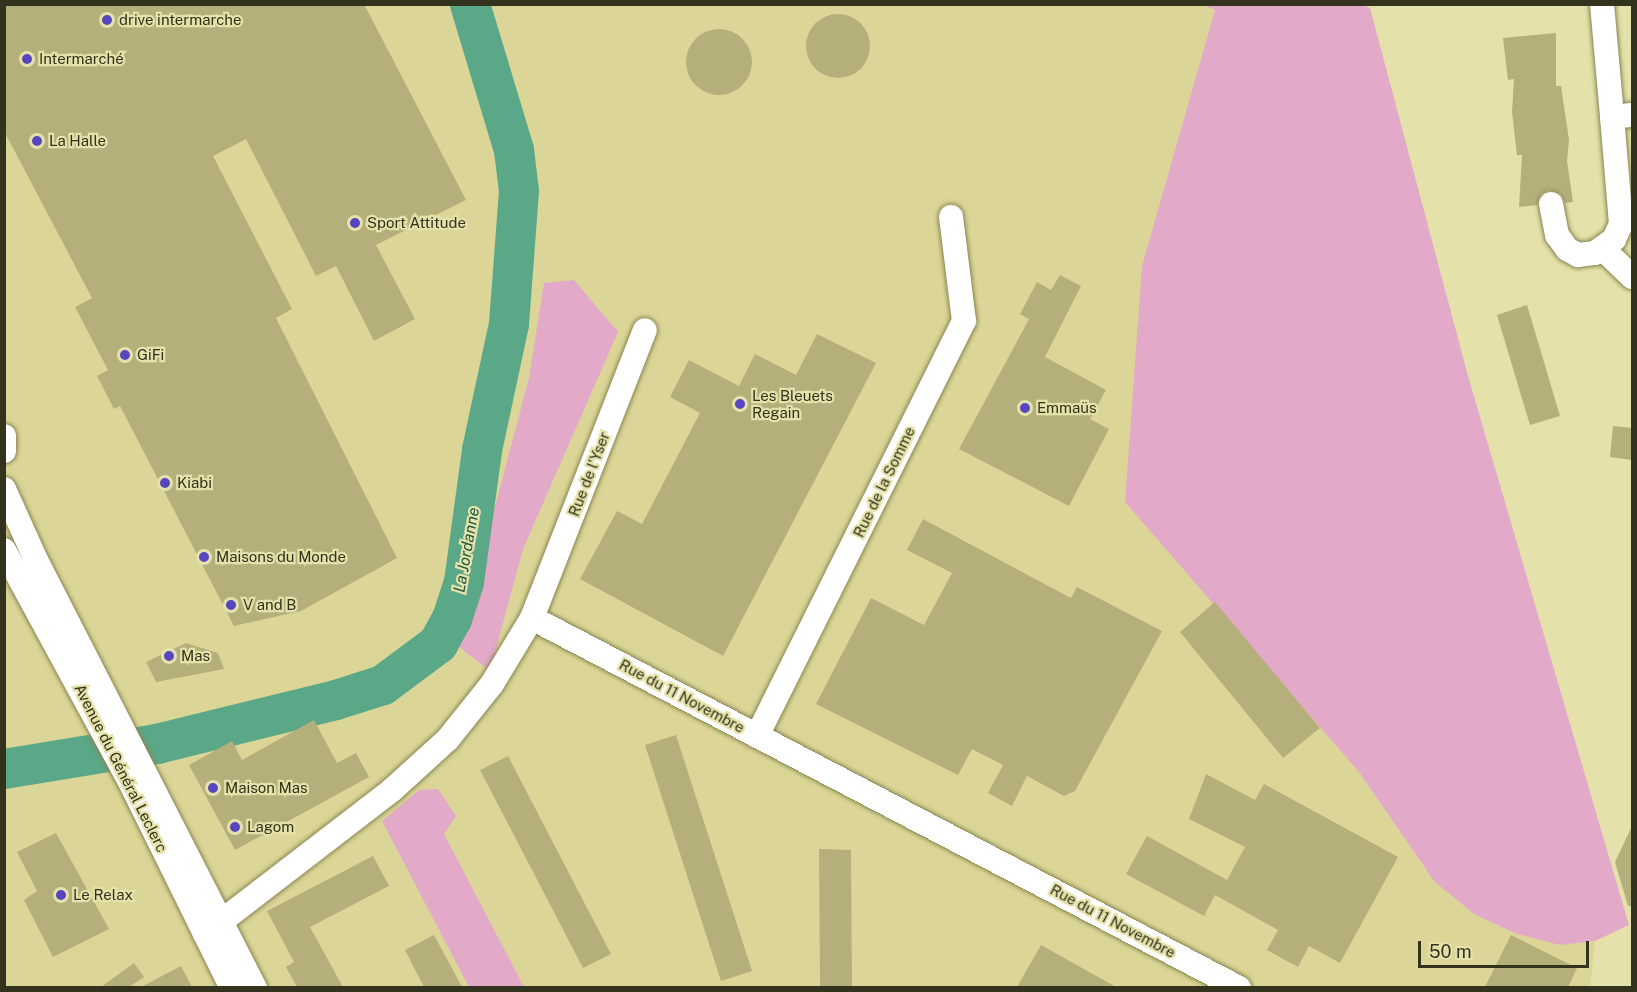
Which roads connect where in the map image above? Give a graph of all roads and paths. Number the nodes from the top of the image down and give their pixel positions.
1 (1602, 4) edge
2 (1622, 116) edge
3 (1551, 204) dead end
4 (951, 217) dead end
5 (1602, 248) junction
6 (1632, 277) edge
7 (645, 330) dead end
8 (4, 436) edge
9 (4, 451) edge
10 (4, 489) edge
11 (4, 550) edge
12 (532, 618) junction
13 (95, 695) junction
14 (757, 736) junction
15 (213, 928) junction
16 (232, 987) edge
17 (255, 987) edge
18 (1239, 987) edge

1 - 2 street
2 - 5 street
3 - 5 street
4 - 14 street, Rue de la Somme
5 - 6 street
7 - 12 street, Rue de l'Yser
8 - 9 street
10 - 13 street, Avenue du Général Leclerc
11 - 13 street, Avenue du Général Leclerc
12 - 14 street, Rue du 11 Novembre
12 - 15 street
13 - 15 street, Avenue du Général Leclerc
14 - 18 street, Rue du 11 Novembre
15 - 16 street, Avenue du Général Leclerc
15 - 17 street, Avenue du Général Leclerc

